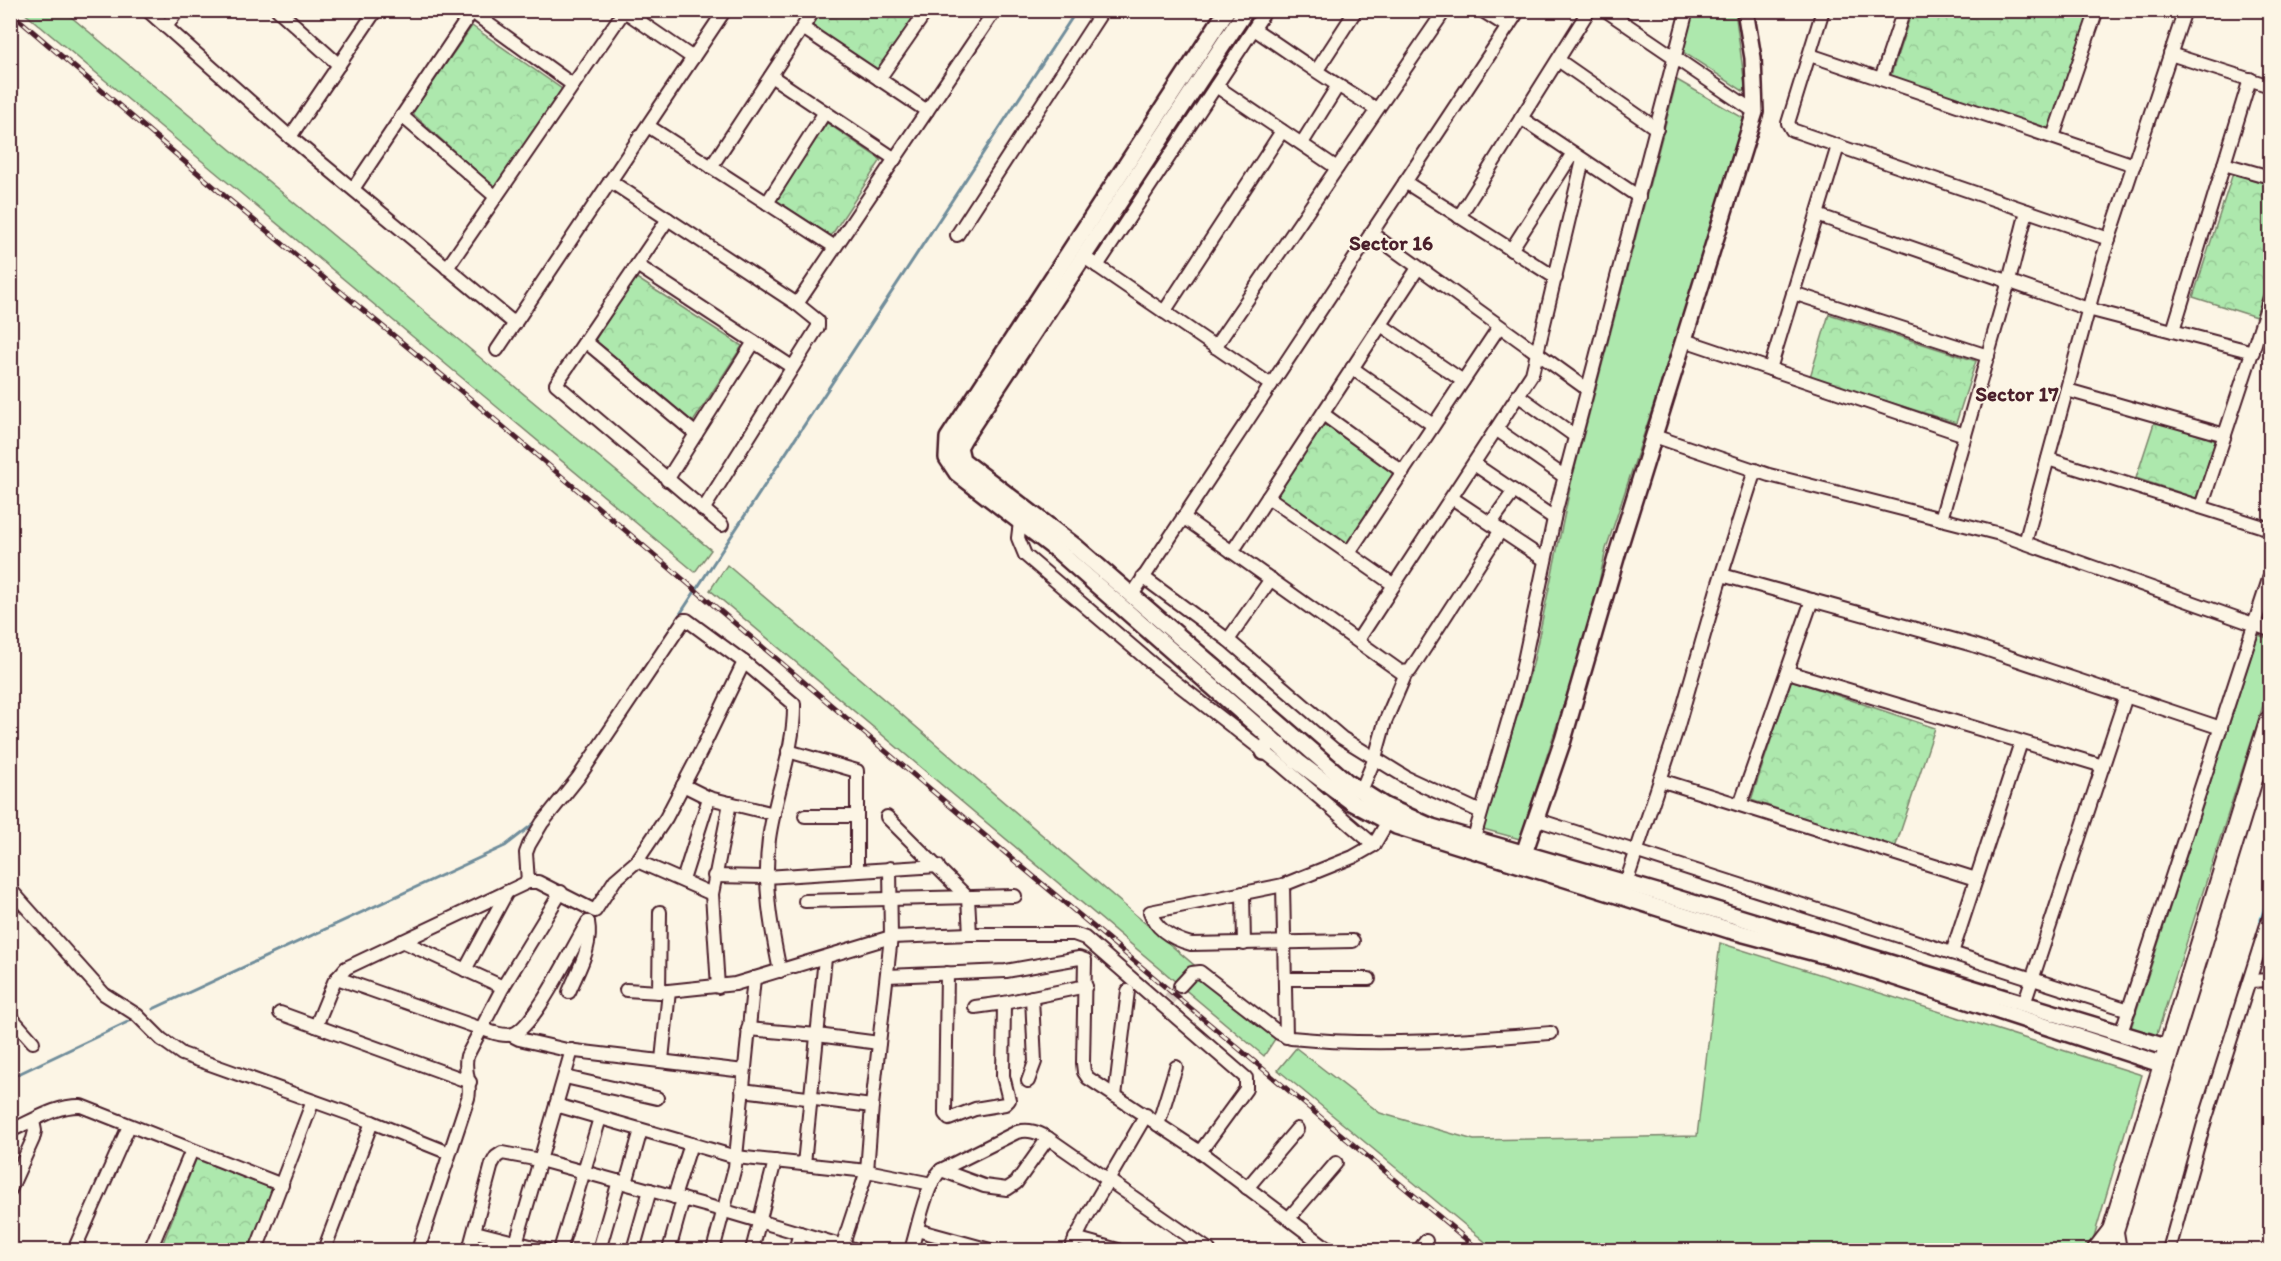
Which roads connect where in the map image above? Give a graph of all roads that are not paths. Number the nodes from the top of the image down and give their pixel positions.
1 (147, 10) edge
2 (178, 10) edge
3 (279, 10) edge
4 (375, 10) edge
5 (725, 10) edge
6 (814, 10) edge
7 (927, 10) edge
8 (995, 10) edge
9 (1103, 10) edge
10 (1227, 10) edge
11 (1246, 10) edge
12 (1266, 10) edge
13 (1356, 10) edge
14 (1445, 10) edge
15 (1480, 10) edge
16 (1519, 10) edge
17 (1589, 10) edge
18 (1605, 10) edge
19 (1687, 10) edge
20 (1744, 10) edge
21 (1824, 10) edge
22 (1904, 10) edge
23 (2097, 10) edge
24 (2185, 10) edge
25 (472, 11) edge
26 (624, 11) edge
27 (166, 27) junction
28 (1508, 27) junction
29 (803, 28) junction
30 (1254, 29) junction
31 (2170, 54) junction
32 (1810, 55) junction
33 (693, 58) junction
34 (1676, 58) junction
35 (1558, 60) junction
36 (339, 65) junction
37 (1317, 70) junction
38 (771, 76) junction
39 (879, 79) junction
40 (1881, 79) junction
41 (2250, 79) junction
42 (573, 84) junction
43 (1216, 86) junction
44 (2271, 86) edge
45 (1337, 87) junction
46 (1377, 109) junction
47 (927, 111) junction
48 (825, 112) junction
49 (1755, 112) junction
50 (402, 116) junction
51 (1521, 118) junction
52 (648, 126) junction
53 (1657, 129) junction
54 (1282, 131) junction
55 (291, 137) junction
56 (2053, 137) junction
57 (1302, 143) junction
58 (1838, 146) junction
59 (1578, 157) junction
60 (895, 159) junction
61 (2224, 164) junction
62 (2134, 165) junction
63 (711, 167) junction
64 (1337, 168) junction
65 (2271, 177) edge
66 (610, 181) junction
67 (1406, 182) junction
68 (353, 189) junction
69 (496, 197) junction
70 (1639, 197) junction
71 (767, 203) junction
72 (2027, 211) junction
73 (1816, 216) junction
74 (1459, 217) junction
75 (668, 219) junction
76 (1371, 233) junction
77 (957, 235) dead end
78 (2109, 239) junction
79 (835, 247) junction
80 (1511, 250) junction
81 (1084, 257) junction
82 (637, 265) junction
83 (1097, 266) junction
84 (447, 268) junction
85 (1418, 268) junction
86 (1556, 278) junction
87 (2009, 281) junction
88 (1793, 293) junction
89 (2271, 298) edge
90 (797, 304) junction
91 (2088, 309) junction
92 (1164, 312) junction
93 (515, 324) junction
94 (1381, 325) junction
95 (1499, 327) junction
96 (2173, 331) junction
97 (1684, 340) junction
98 (585, 341) junction
99 (754, 342) junction
100 (1215, 347) junction
101 (497, 350) dead end
102 (2253, 352) junction
103 (1538, 354) junction
104 (1988, 356) junction
105 (792, 367) junction
106 (1353, 368) junction
107 (1770, 369) junction
108 (1463, 381) junction
109 (1270, 385) junction
110 (1587, 389) junction
111 (2067, 390) junction
112 (1519, 396) junction
113 (1323, 414) junction
114 (1434, 425) junction
115 (1497, 430) junction
116 (696, 434) junction
117 (1965, 435) junction
118 (2225, 435) junction
119 (1575, 436) junction
120 (1654, 436) junction
121 (954, 456) junction
122 (2048, 459) junction
123 (1474, 465) junction
124 (1755, 470) junction
125 (1403, 471) junction
126 (1565, 477) junction
127 (668, 480) junction
128 (1514, 491) junction
129 (1268, 497) junction
130 (1452, 498) junction
131 (2201, 507) junction
132 (704, 510) junction
133 (1183, 517) junction
134 (1554, 518) junction
135 (1941, 519) junction
136 (1020, 522) junction
137 (722, 525) dead end
138 (1496, 527) junction
139 (2271, 529) edge
140 (2025, 543) junction
141 (1232, 552) junction
142 (1348, 554) junction
143 (1545, 560) junction
144 (1722, 575) junction
145 (2271, 576) edge
146 (1143, 577) junction
147 (1271, 579) junction
148 (1394, 585) junction
149 (1132, 595) junction
150 (1812, 600) junction
151 (2255, 625) junction
152 (2271, 630) edge
153 (1228, 640) junction
154 (1358, 640) junction
155 (744, 662) junction
156 (1788, 672) junction
157 (1406, 673) junction
158 (2126, 696) junction
159 (2271, 721) edge
160 (2221, 728) junction
161 (2021, 741) junction
162 (1267, 745) junction
163 (788, 751) junction
164 (1375, 758) junction
165 (2103, 766) junction
166 (1660, 780) junction
167 (683, 785) junction
168 (1361, 791) junction
169 (709, 798) junction
170 (730, 803) junction
171 (1740, 805) junction
172 (1481, 812) junction
173 (774, 814) junction
174 (805, 816) dead end
175 (857, 816) junction
176 (1391, 816) junction
177 (887, 817) dead end
178 (1535, 819) junction
179 (1472, 844) junction
180 (1374, 845) junction
181 (1636, 852) junction
182 (1522, 859) junction
183 (637, 861) junction
184 (938, 866) junction
185 (890, 868) junction
186 (857, 870) junction
187 (714, 876) junction
188 (766, 877) junction
189 (1976, 879) junction
190 (683, 880) junction
191 (528, 882) junction
192 (1626, 883) junction
193 (1283, 885) junction
194 (10, 889) edge
195 (507, 892) junction
196 (561, 892) junction
197 (1243, 893) junction
198 (712, 894) junction
199 (1015, 896) dead end
200 (968, 898) junction
201 (890, 900) junction
202 (805, 902) dead end
203 (660, 912) dead end
204 (2271, 915) edge
205 (970, 934) junction
206 (891, 937) junction
207 (402, 941) junction
208 (1353, 941) dead end
209 (1284, 942) junction
210 (1244, 944) junction
211 (1952, 953) junction
212 (825, 958) junction
213 (465, 970) junction
214 (780, 971) junction
215 (947, 974) junction
216 (887, 976) junction
217 (337, 978) junction
218 (754, 978) junction
219 (1285, 979) junction
220 (1369, 979) dead end
221 (2032, 979) junction
222 (2271, 980) edge
223 (2250, 981) junction
224 (1086, 986) junction
225 (1180, 986) tunnel mouth
226 (503, 987) junction
227 (718, 987) junction
228 (626, 990) dead end
229 (664, 991) junction
230 (1128, 991) dead end
231 (569, 992) dead end
232 (1032, 997) junction
233 (1004, 1003) junction
234 (2024, 1004) junction
235 (975, 1007) dead end
236 (2129, 1010) junction
237 (280, 1013) dead end
238 (10, 1016) edge
239 (316, 1026) junction
240 (482, 1029) junction
241 (748, 1029) junction
242 (1551, 1033) dead end
243 (2121, 1033) junction
244 (511, 1035) junction
245 (817, 1035) junction
246 (1286, 1037) junction
247 (33, 1042) dead end
248 (879, 1043) junction
249 (572, 1050) junction
250 (2166, 1056) junction
251 (662, 1060) junction
252 (1176, 1067) dead end
253 (744, 1071) junction
254 (565, 1077) junction
255 (1028, 1081) dead end
256 (470, 1082) junction
257 (742, 1090) junction
258 (1115, 1096) junction
259 (657, 1098) dead end
260 (810, 1099) junction
261 (313, 1101) junction
262 (556, 1106) junction
263 (872, 1106) junction
264 (1146, 1115) junction
265 (600, 1118) junction
266 (33, 1121) junction
267 (372, 1122) junction
268 (1158, 1125) junction
269 (129, 1126) junction
270 (1297, 1129) dead end
271 (641, 1130) junction
272 (10, 1131) edge
273 (1048, 1138) junction
274 (691, 1144) junction
275 (192, 1150) junction
276 (1200, 1152) junction
277 (449, 1153) junction
278 (736, 1157) junction
279 (540, 1160) junction
280 (776, 1161) junction
281 (1336, 1163) dead end
282 (804, 1164) junction
283 (941, 1170) junction
284 (867, 1171) junction
285 (584, 1172) junction
286 (1107, 1180) junction
287 (622, 1183) junction
288 (932, 1184) junction
289 (282, 1185) junction
290 (1247, 1188) junction
291 (10, 1190) edge
292 (650, 1190) junction
293 (678, 1198) junction
294 (724, 1210) junction
295 (1289, 1218) junction
296 (760, 1221) junction
297 (2115, 1222) junction
298 (918, 1230) junction
299 (475, 1232) junction
300 (800, 1233) junction
301 (1076, 1238) junction
302 (515, 1247) edge
303 (842, 1248) edge
304 (973, 1248) edge
305 (1323, 1248) edge
306 (78, 1250) edge
307 (150, 1251) edge
308 (256, 1251) edge
309 (324, 1251) edge
310 (417, 1251) edge
311 (469, 1251) edge
312 (546, 1251) edge
313 (560, 1251) edge
314 (599, 1251) edge
315 (633, 1251) edge
316 (669, 1251) edge
317 (713, 1251) edge
318 (752, 1251) edge
319 (795, 1251) edge
320 (858, 1251) edge
321 (911, 1251) edge
322 (990, 1251) edge
323 (1070, 1251) edge
324 (1118, 1251) edge
325 (1209, 1251) edge
326 (2093, 1251) edge
327 (2107, 1251) edge
328 (2120, 1251) edge
329 (2169, 1251) edge

1 - 27 street
2 - 27 street
3 - 36 street
4 - 36 street
5 - 33 street
6 - 29 street
7 - 39 street
8 - 47 street
9 - 77 street
10 - 121 street
11 - 81 street
12 - 30 street
13 - 37 street
14 - 46 street
15 - 28 street
16 - 28 street
17 - 35 street
18 - 34 street
19 - 34 street
20 - 49 street
21 - 32 street
22 - 40 street
23 - 56 street
24 - 31 street
25 - 42 street
25 - 50 street
26 - 33 street
26 - 42 street
27 - 55 street
28 - 67 street
29 - 38 street
29 - 39 street
30 - 37 street
30 - 43 street
31 - 41 street
31 - 62 street
32 - 40 street
32 - 58 street
33 - 52 street
34 - 49 street
34 - 53 street
35 - 51 street
35 - 53 street
36 - 55 street
37 - 45 street
38 - 48 street
38 - 63 street
39 - 47 street
40 - 56 street
41 - 44 street
41 - 61 street
42 - 69 street
43 - 54 street
43 - 83 street
45 - 46 street
45 - 57 street
46 - 64 street
47 - 60 street
48 - 60 street
48 - 71 street
49 - 97 street
50 - 68 street
50 - 69 street
51 - 59 street
51 - 74 street
52 - 63 street
52 - 66 street
53 - 70 street
54 - 57 street
54 - 92 street
55 - 68 street
56 - 62 street
57 - 64 street
58 - 72 street
58 - 73 street
59 - 70 street
59 - 80 street
59 - 86 street
60 - 79 street
61 - 65 street
61 - 96 street
62 - 78 street
63 - 71 street
64 - 100 street
66 - 75 street
66 - 93 street
67 - 74 street
67 - 76 street
68 - 84 street
69 - 84 street
70 - 110 street
71 - 79 street
72 - 78 street
72 - 87 street
73 - 87 street
73 - 88 street
74 - 80 street
75 - 82 street
75 - 90 street
76 - 85 street
76 - 109 street
78 - 91 street
79 - 90 street
80 - 86 street
81 - 83 street
81 - 121 street
82 - 98 street
82 - 99 street
83 - 92 street
84 - 93 street
85 - 94 street
85 - 95 street
86 - 103 street
87 - 91 street
87 - 104 street
88 - 104 street
88 - 107 street
89 - 102 street
90 - 105 street
91 - 96 street
91 - 111 street
92 - 100 street
93 - 101 street
94 - 106 street
94 - 108 street
95 - 103 street
95 - 108 street
96 - 102 street
97 - 107 street
97 - 120 street
98 - 116 street
98 - 127 street
99 - 105 street
99 - 116 street
100 - 109 street
102 - 118 street
103 - 110 street
103 - 112 street
104 - 117 street
105 - 132 street
106 - 113 street
106 - 114 street
107 - 117 street
108 - 114 street
109 - 133 street
110 - 119 street
111 - 118 street
111 - 122 street
112 - 115 street
112 - 119 street
113 - 125 street
113 - 129 street
114 - 125 street
115 - 123 street
115 - 126 street
116 - 127 street
117 - 135 street
118 - 131 street
119 - 126 street
120 - 124 street
120 - 178 street
121 - 136 street
121 - 149 street
122 - 131 street
122 - 140 street
123 - 128 street
123 - 130 street
124 - 135 street
124 - 144 street
125 - 142 street
126 - 134 street
127 - 132 street
128 - 134 street
128 - 138 street
129 - 141 street
129 - 142 street
130 - 138 street
130 - 148 street
131 - 139 street
132 - 137 street
133 - 141 street
133 - 146 street
134 - 143 street
135 - 140 street
136 - 162 street
136 - 162 street
138 - 143 street
138 - 157 street
140 - 151 street
141 - 147 street
142 - 148 street
143 - 172 street
144 - 150 street
144 - 166 street
145 - 151 street
146 - 149 street
146 - 153 street
147 - 153 street
147 - 154 street
148 - 154 street
149 - 168 street
150 - 156 street
150 - 158 street
151 - 152 street
151 - 160 street
153 - 164 street
154 - 157 street
155 - 163 street
155 - 167 street
155 - 191 street
156 - 161 street
156 - 171 street
157 - 164 street
158 - 160 street
158 - 165 street
159 - 250 main road
160 - 236 street
161 - 165 street
161 - 189 street
162 - 176 street
162 - 180 street
163 - 173 street
163 - 175 street
164 - 168 street
164 - 172 street
165 - 221 street
166 - 171 street
166 - 181 street
167 - 169 street
167 - 183 street
168 - 176 street
169 - 170 street
169 - 190 street
170 - 173 street
170 - 187 street
171 - 189 street
172 - 179 street
173 - 188 street
174 - 175 street
175 - 186 street
176 - 179 street
176 - 180 street
177 - 184 street
178 - 181 street
178 - 182 street
179 - 182 street
180 - 193 street
181 - 192 street
181 - 211 street
182 - 192 street
182 - 250 street
183 - 190 street
183 - 196 street
184 - 185 street
184 - 200 street
185 - 186 street
185 - 201 street
186 - 188 street
187 - 188 street
187 - 198 street
188 - 214 street
189 - 211 street
190 - 198 street
191 - 195 street
191 - 196 street
192 - 234 street
193 - 197 street
193 - 209 street
194 - 261 street
195 - 207 street
195 - 213 street
196 - 226 street
197 - 210 street
197 - 210 street
198 - 227 street
199 - 200 street
200 - 201 street
200 - 205 street
201 - 202 street
201 - 206 street
203 - 229 street
204 - 223 street
205 - 206 street
205 - 276 street
206 - 212 street
206 - 216 street
207 - 213 street
207 - 217 street
208 - 209 street
209 - 210 street
209 - 219 street
211 - 221 street
212 - 214 street
212 - 245 street
213 - 226 street
214 - 218 street
215 - 216 street
215 - 224 street
215 - 233 street
216 - 248 street
217 - 239 street
217 - 240 street
218 - 227 street
218 - 241 street
219 - 220 street
219 - 246 street
221 - 234 street
221 - 236 street
222 - 223 street
223 - 329 street
224 - 232 street
224 - 258 street
225 - 246 street
226 - 240 street
227 - 229 street
228 - 229 street
229 - 251 street
230 - 258 street
231 - 244 street
232 - 233 street
232 - 255 street
233 - 235 street
234 - 243 street
236 - 243 street
237 - 239 street
238 - 247 street
239 - 256 street
240 - 244 street
240 - 256 street
241 - 245 street
241 - 253 street
242 - 246 street
243 - 250 street
244 - 249 street
245 - 248 street
245 - 260 street
248 - 263 street
249 - 251 street
249 - 254 street
250 - 297 main road
251 - 253 street
252 - 268 street
253 - 257 street
254 - 259 street
254 - 262 street
256 - 277 street
257 - 260 street
257 - 278 street
258 - 264 street
260 - 263 street
260 - 282 street
261 - 267 street
261 - 289 street
262 - 265 street
262 - 279 street
263 - 284 street
264 - 268 street
264 - 286 street
265 - 271 street
265 - 285 street
266 - 269 street
266 - 272 street
266 - 291 street
267 - 277 street
267 - 309 street
268 - 276 street
269 - 275 street
269 - 306 street
270 - 290 street
271 - 274 street
271 - 287 street
273 - 283 street
273 - 283 street
273 - 286 street
274 - 278 street
274 - 293 street
275 - 289 street
275 - 307 street
276 - 290 street
277 - 310 street
278 - 280 street
278 - 294 street
279 - 285 street
279 - 299 street
279 - 302 street
280 - 282 street
280 - 296 street
281 - 295 street
282 - 284 street
283 - 288 street
284 - 288 street
284 - 303 street
285 - 287 street
285 - 313 street
286 - 301 street
286 - 325 street
287 - 292 street
287 - 314 street
288 - 298 street
289 - 308 street
290 - 295 street
292 - 293 street
292 - 315 street
293 - 294 street
293 - 316 street
294 - 296 street
294 - 317 street
295 - 305 street
296 - 300 street
296 - 318 street
297 - 326 street
297 - 327 main road
297 - 328 street
298 - 304 street
298 - 321 street
299 - 302 street
299 - 311 street
300 - 303 street
300 - 319 street
301 - 323 street
301 - 324 street
302 - 312 street
303 - 320 street
304 - 322 street

